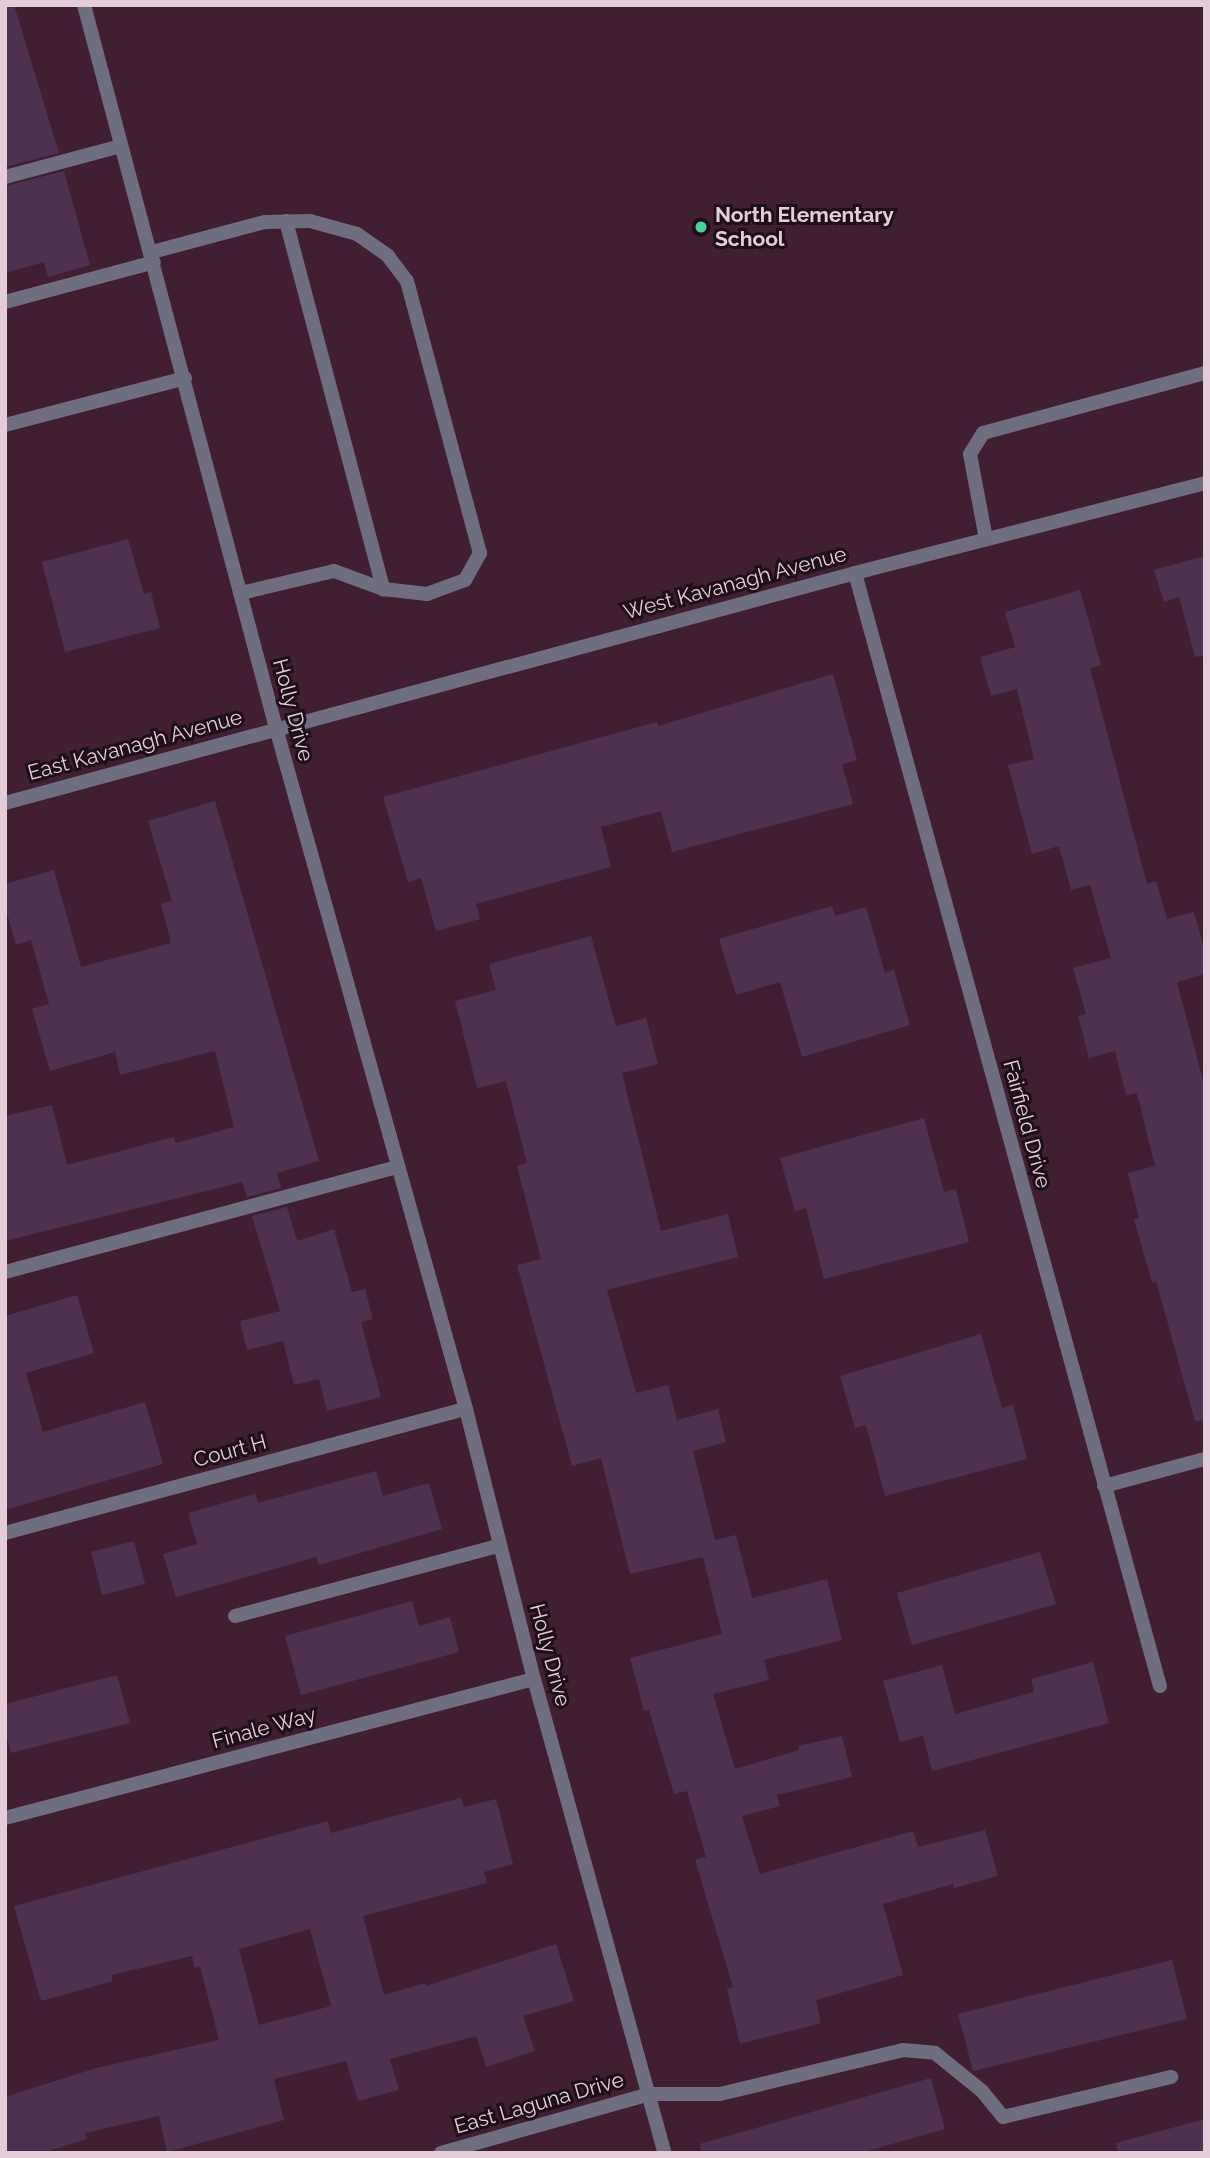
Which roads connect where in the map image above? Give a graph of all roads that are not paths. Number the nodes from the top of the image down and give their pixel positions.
1 (84, 5) edge
2 (121, 146) junction
3 (5, 177) edge
4 (286, 221) junction
5 (153, 257) junction
6 (5, 302) edge
7 (1205, 373) edge
8 (185, 378) junction
9 (5, 425) edge
10 (1205, 483) edge
11 (986, 539) junction
12 (855, 573) junction
13 (383, 589) junction
14 (241, 593) junction
15 (276, 728) junction
16 (5, 803) edge
17 (397, 1167) junction
18 (5, 1272) edge
19 (466, 1409) junction
20 (1205, 1459) edge
21 (1104, 1486) junction
22 (5, 1533) edge
23 (499, 1546) junction
24 (234, 1616) dead end
25 (534, 1679) junction
26 (1160, 1686) dead end
27 (5, 1818) edge
28 (1171, 2077) dead end
29 (649, 2094) junction
30 (441, 2153) edge
31 (664, 2153) edge

1 - 2 street, Holly Drive
2 - 3 street
2 - 5 street, Holly Drive
4 - 5 street
4 - 13 street
4 - 13 street
5 - 6 street
5 - 8 street, Holly Drive
7 - 11 street
8 - 9 street
8 - 14 street, Holly Drive
10 - 11 street, West Kavanagh Avenue
11 - 12 street, West Kavanagh Avenue
12 - 15 street, West Kavanagh Avenue
12 - 21 street, Fairfield Drive
13 - 14 street
14 - 15 street, Holly Drive
15 - 16 street, East Kavanagh Avenue
15 - 17 street, Holly Drive
17 - 18 street
17 - 19 street, Holly Drive
19 - 22 street, Court H
19 - 23 street, Holly Drive
20 - 21 street
21 - 26 street, Fairfield Drive
23 - 24 street
23 - 25 street, Holly Drive
25 - 27 street, Finale Way
25 - 29 street, Holly Drive
28 - 29 street, East Laguna Drive
29 - 30 street, East Laguna Drive
29 - 31 street, Holly Drive

